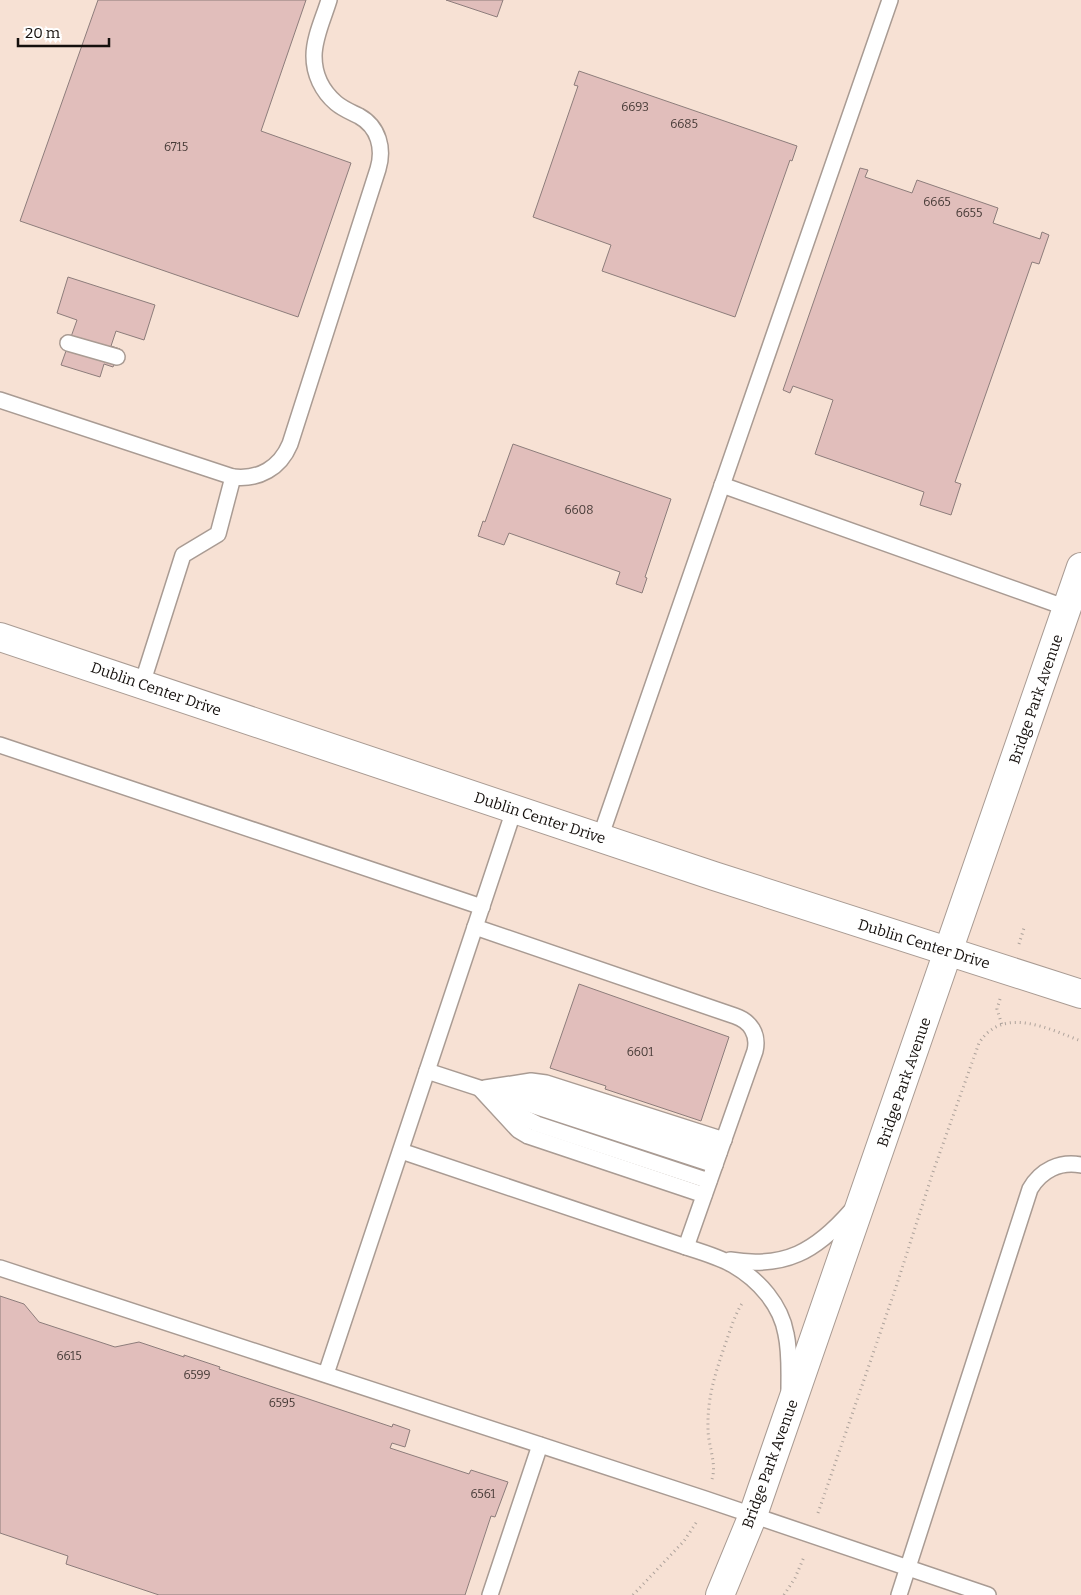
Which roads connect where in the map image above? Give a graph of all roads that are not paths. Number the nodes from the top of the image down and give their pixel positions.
1 (329, 0) edge
2 (890, 0) edge
3 (68, 343) dead end
4 (117, 357) dead end
5 (0, 400) edge
6 (233, 477) junction
7 (722, 485) junction
8 (1081, 567) edge
9 (1067, 608) junction
10 (0, 636) edge
11 (142, 684) junction
12 (0, 745) edge
13 (514, 810) junction
14 (600, 838) junction
15 (482, 907) junction
16 (475, 927) junction
17 (949, 952) junction
18 (1081, 994) edge
19 (427, 1071) junction
20 (473, 1086) junction
21 (401, 1151) junction
22 (719, 1153) junction
23 (1081, 1165) edge
24 (871, 1176) junction
25 (707, 1188) junction
26 (686, 1247) junction
27 (714, 1256) junction
28 (0, 1268) edge
29 (326, 1374) junction
30 (785, 1422) junction
31 (540, 1445) junction
32 (752, 1515) junction
33 (908, 1568) junction
34 (490, 1595) edge
35 (720, 1595) edge
36 (899, 1595) edge
37 (988, 1595) edge

1 - 6 lane
2 - 7 lane
3 - 4 lane
5 - 6 lane
6 - 11 lane
7 - 9 lane
7 - 14 lane
8 - 9 street, Bridge Park Avenue
9 - 17 street, Bridge Park Avenue
10 - 11 street, Dublin Center Drive
11 - 13 street, Dublin Center Drive
12 - 15 lane
13 - 14 street, Dublin Center Drive
13 - 15 lane
14 - 17 street, Dublin Center Drive
15 - 16 lane
16 - 19 lane
16 - 22 lane
17 - 18 street, Dublin Center Drive
17 - 24 street, Bridge Park Avenue
19 - 20 lane
19 - 21 lane
20 - 22 lane
20 - 22 lane
20 - 25 lane
21 - 26 lane
21 - 29 lane
22 - 25 lane
23 - 33 lane
24 - 27 lane
24 - 30 street, Bridge Park Avenue
25 - 26 lane
26 - 27 lane
27 - 30 lane
28 - 29 lane
29 - 31 lane
30 - 32 street, Bridge Park Avenue
31 - 32 lane
31 - 34 lane
32 - 33 lane
32 - 35 street, Bridge Park Avenue
33 - 36 lane
33 - 37 lane

